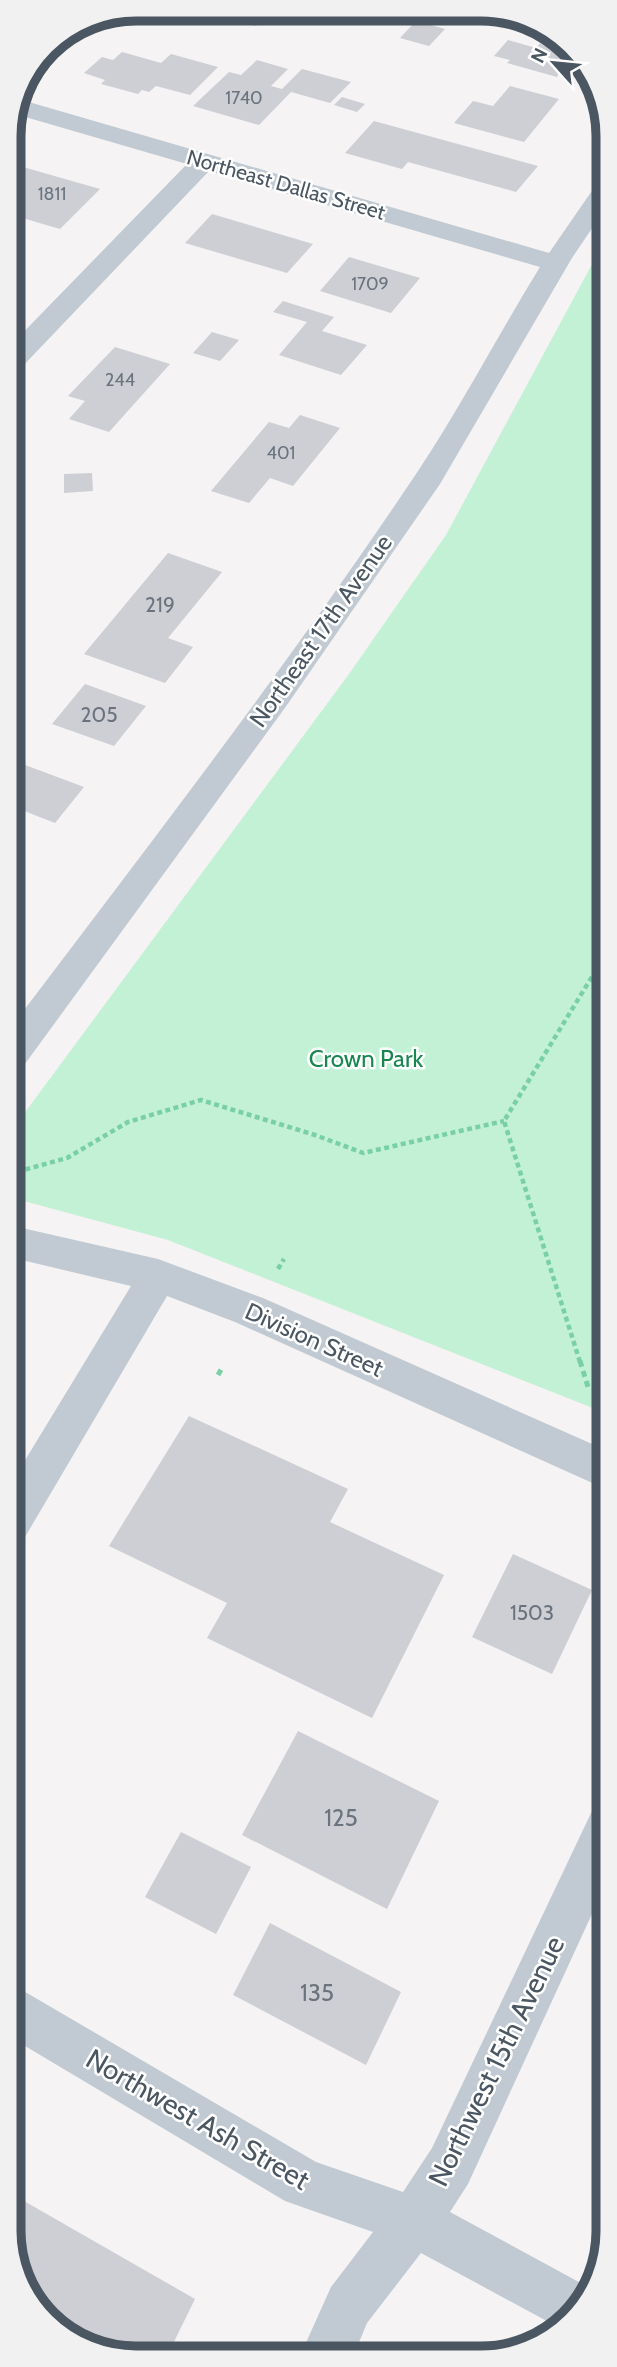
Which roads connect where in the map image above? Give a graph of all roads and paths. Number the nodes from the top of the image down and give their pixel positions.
1 (25, 109) edge
2 (204, 161) junction
3 (596, 204) edge
4 (554, 263) junction
5 (21, 351) edge
6 (596, 971) edge
7 (592, 978) junction
8 (596, 980) edge
9 (21, 1042) edge
10 (503, 1121) junction
11 (21, 1171) edge
12 (21, 1244) edge
13 (284, 1259) dead end
14 (278, 1269) dead end
15 (158, 1276) junction
16 (222, 1367) dead end
17 (218, 1375) dead end
18 (588, 1387) dead end
19 (596, 1466) edge
20 (21, 1504) edge
21 (596, 1853) edge
22 (21, 2016) edge
23 (414, 2221) junction
24 (569, 2305) edge
25 (331, 2346) edge

1 - 2 street, Northeast Dallas Street
2 - 4 street, Northeast Dallas Street
2 - 5 street
3 - 4 street, Northeast 17th Avenue
4 - 9 street, Northeast 17th Avenue
6 - 7 path
7 - 8 path
7 - 10 path
10 - 11 path
10 - 18 path
12 - 15 street, Division Street
13 - 14 path
15 - 19 street, Division Street
15 - 20 street
16 - 17 path
21 - 23 street, Northwest 15th Avenue
22 - 23 street, Northwest Ash Street
23 - 24 street, Northwest Ash Street
23 - 25 street, Northwest 15th Avenue

